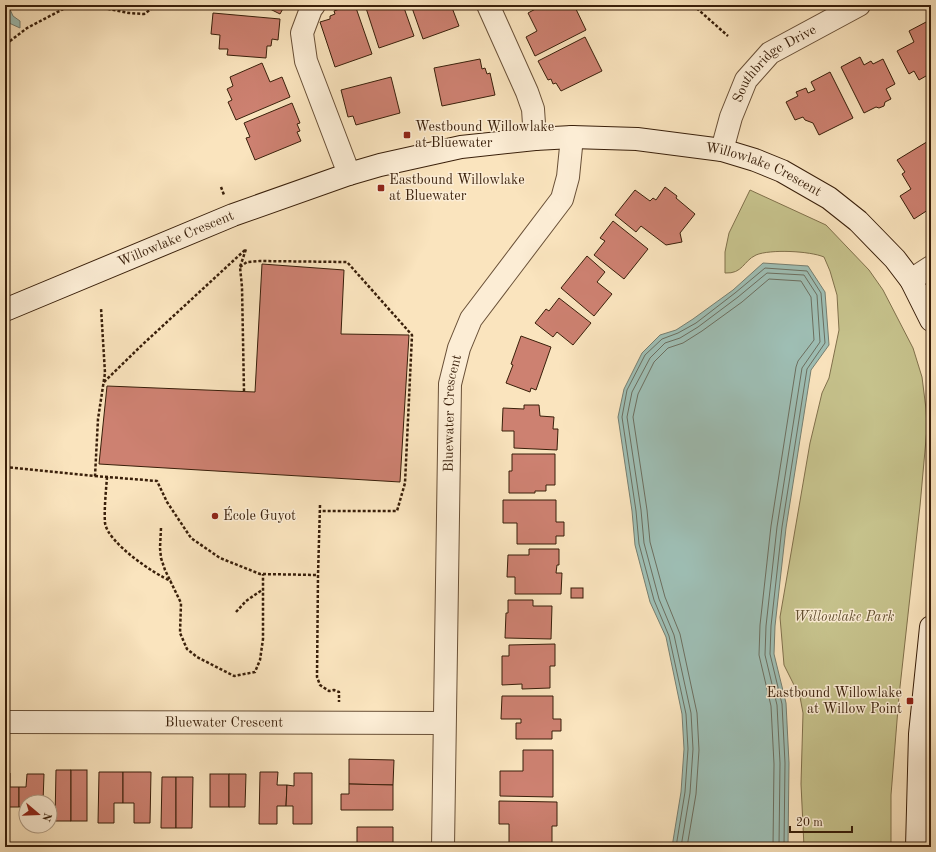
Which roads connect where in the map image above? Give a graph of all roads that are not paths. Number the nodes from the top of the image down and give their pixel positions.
1 (314, 5) edge
2 (488, 5) edge
3 (859, 5) edge
4 (572, 137) junction
5 (535, 140) junction
6 (722, 150) junction
7 (349, 174) junction
8 (931, 267) edge
9 (911, 280) junction
10 (5, 310) edge
11 (931, 320) edge
12 (931, 627) edge
13 (5, 722) edge
14 (444, 723) junction
15 (925, 735) edge
16 (443, 847) edge
17 (917, 847) edge

1 - 7 street
2 - 5 street
3 - 6 street, Southbridge Drive
4 - 5 street, Willowlake Crescent
4 - 6 street, Willowlake Crescent
4 - 14 street, Bluewater Crescent
5 - 7 street, Willowlake Crescent
6 - 9 street, Willowlake Crescent
7 - 10 street, Willowlake Crescent
8 - 9 street
9 - 11 street, Willowlake Crescent
12 - 15 street
13 - 14 street, Bluewater Crescent
14 - 16 street, Bluewater Crescent
15 - 17 street

